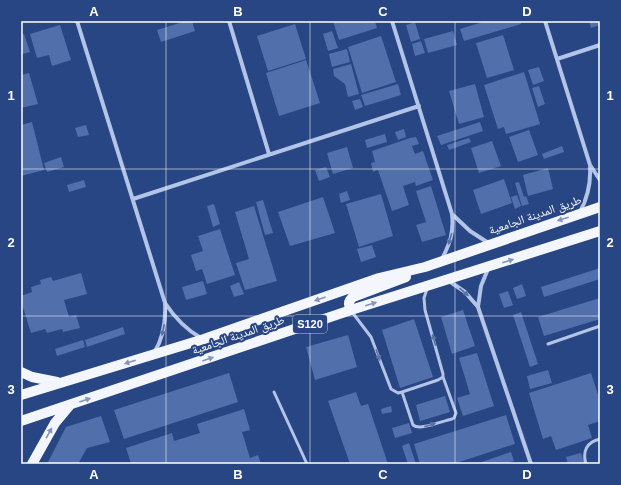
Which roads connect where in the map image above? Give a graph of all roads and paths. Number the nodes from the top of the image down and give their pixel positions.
1 (77, 21) edge
2 (229, 21) edge
3 (392, 21) edge
4 (545, 21) edge
5 (600, 45) edge
6 (557, 59) junction
7 (419, 106) junction
8 (269, 154) junction
9 (590, 165) junction
10 (600, 180) edge
11 (133, 199) junction
12 (600, 207) edge
13 (580, 213) junction
14 (452, 214) junction
15 (600, 231) edge
16 (490, 244) junction
17 (441, 261) junction
18 (425, 267) junction
19 (488, 267) junction
20 (448, 280) junction
21 (428, 287) junction
22 (165, 303) junction
23 (478, 307) junction
24 (351, 310) junction
25 (600, 326) edge
26 (204, 339) junction
27 (548, 344) dead end
28 (152, 355) junction
29 (21, 372) edge
30 (443, 377) junction
31 (61, 383) junction
32 (274, 392) dead end
33 (402, 392) junction
34 (21, 395) edge
35 (70, 405) junction
36 (21, 421) edge
37 (600, 439) edge
38 (32, 464) edge
39 (307, 464) edge
40 (531, 464) edge
41 (586, 464) edge

1 - 11 street
2 - 8 street
3 - 7 street
4 - 6 street
5 - 6 street
6 - 9 street
7 - 8 street
7 - 14 street
8 - 11 street
9 - 10 street
9 - 13 street
11 - 22 street
12 - 13 main road, طريق المدينة الجامعية / S120
13 -> 16 main road, طريق المدينة الجامعية / S120
14 - 16 street
14 -> 17 street
19 -> 15 main road, طريق المدينة الجامعية / S120
16 - 17 main road, طريق المدينة الجامعية / S120
17 - 18 main road, طريق المدينة الجامعية / S120
18 - 24 main road
18 -> 26 main road, طريق المدينة الجامعية / S120
19 - 20 main road, طريق المدينة الجامعية / S120
19 - 23 street
20 - 21 main road, طريق المدينة الجامعية / S120
20 -> 23 street
24 -> 21 main road, طريق المدينة الجامعية / S120
30 -> 21 lane
22 - 26 street
22 -> 28 street
23 - 40 street
24 -> 33 lane
35 -> 24 main road, طريق المدينة الجامعية / S120
25 - 27 lane
26 - 28 main road, طريق المدينة الجامعية / S120
28 -> 31 main road, طريق المدينة الجامعية / S120
29 - 31 main road
30 - 33 lane
33 -> 30 lane
31 - 34 main road, طريق المدينة الجامعية / S120
32 - 39 lane
35 - 36 main road, طريق المدينة الجامعية / S120
38 -> 35 main road
37 - 41 lane

